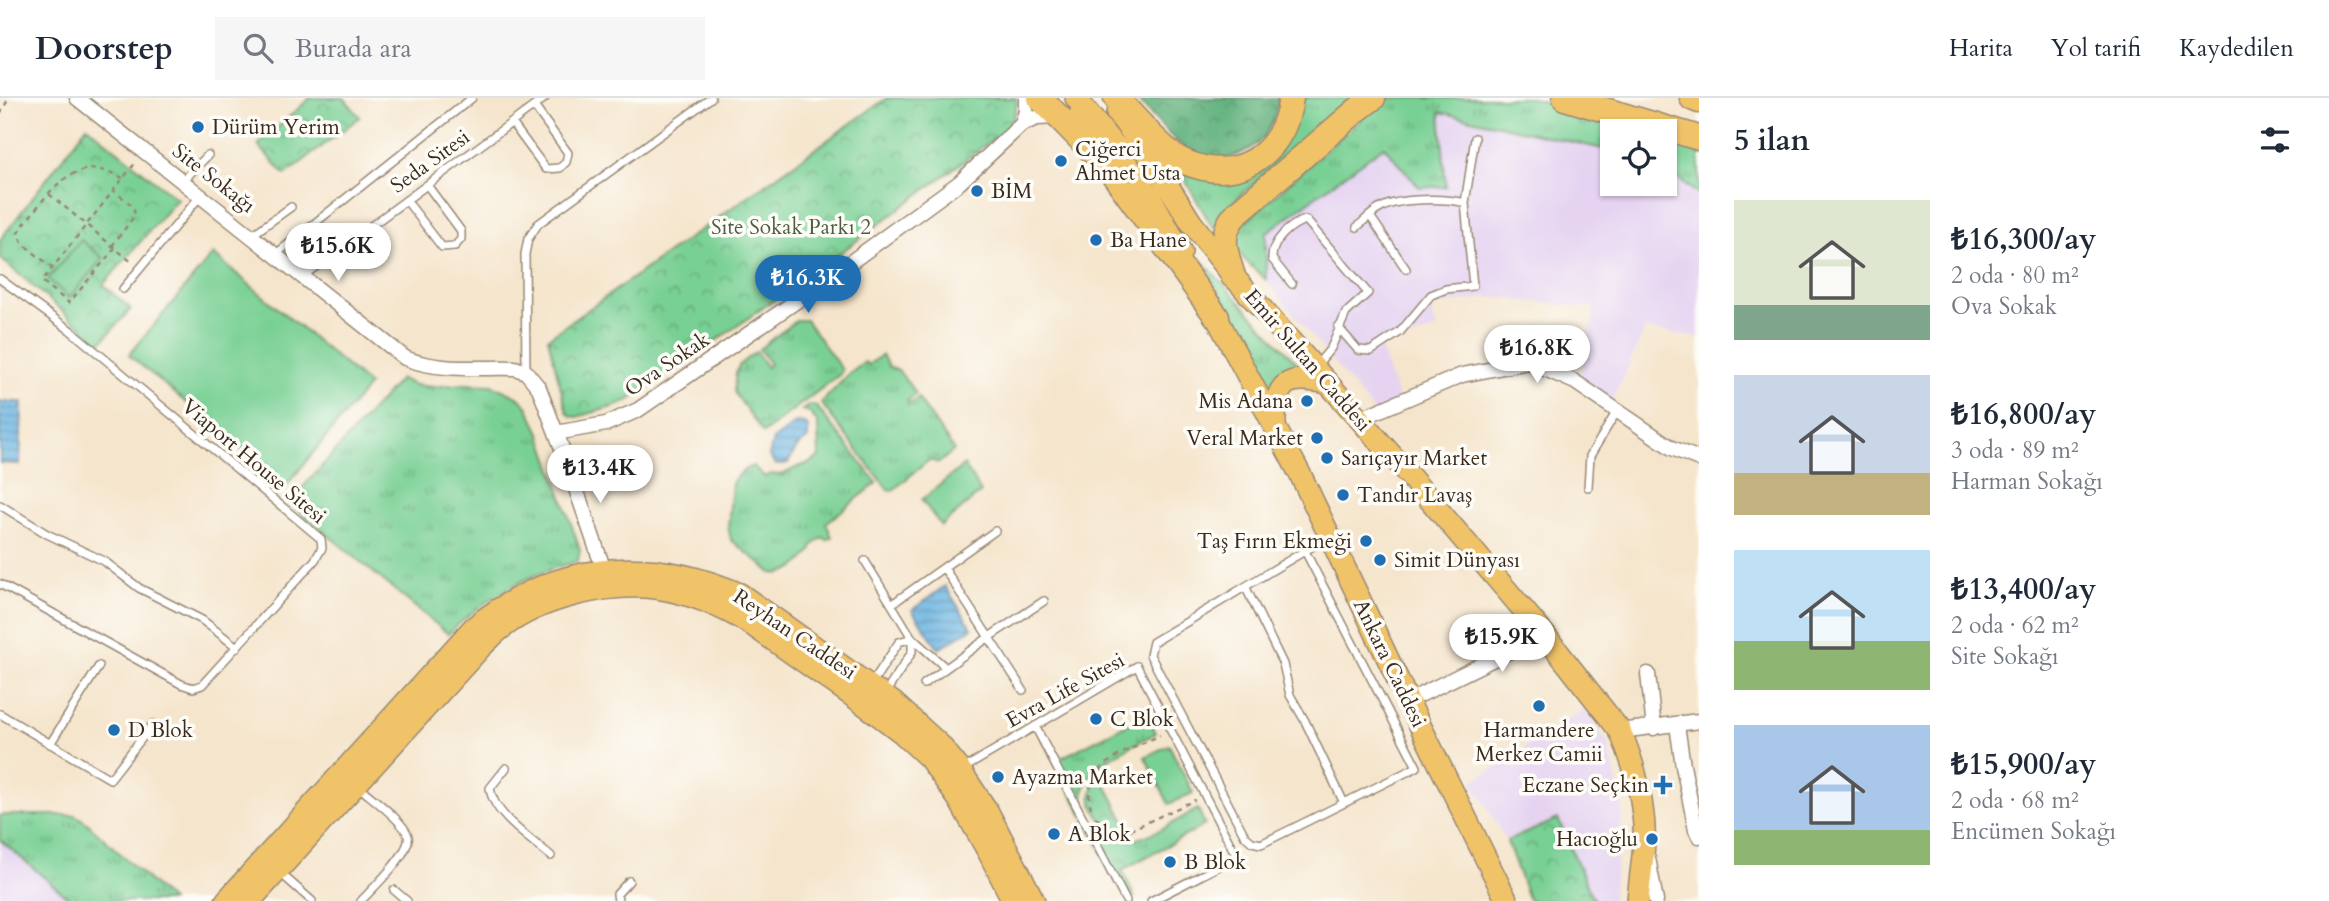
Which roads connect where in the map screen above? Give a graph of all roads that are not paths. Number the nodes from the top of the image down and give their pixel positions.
1 (77, 98) edge
2 (472, 98) edge
3 (545, 98) edge
4 (711, 98) edge
5 (1026, 98) edge
6 (1040, 98) edge
7 (1076, 98) edge
8 (1105, 98) edge
9 (1116, 98) edge
10 (1291, 98) edge
11 (1373, 98) edge
12 (1565, 98) edge
13 (1616, 98) edge
14 (1692, 98) edge
15 (1699, 101) edge
16 (534, 106) junction
17 (1059, 107) edge
18 (512, 123) junction
19 (1022, 124) junction
20 (1699, 129) edge
21 (1475, 138) dead end
22 (1699, 138) edge
23 (1115, 148) junction
24 (208, 155) dead end
25 (183, 181) junction
26 (427, 185) junction
27 (201, 195) junction
28 (406, 200) junction
29 (1465, 203) junction
30 (291, 207) dead end
31 (1370, 216) junction
32 (1357, 227) dead end
33 (252, 235) junction
34 (276, 254) junction
35 (1406, 269) dead end
36 (1233, 276) junction
37 (303, 277) junction
38 (0, 279) edge
39 (1292, 284) dead end
40 (124, 289) dead end
41 (1217, 317) junction
42 (1338, 327) junction
43 (526, 372) junction
44 (1321, 375) junction
45 (1617, 411) junction
46 (1359, 419) junction
47 (1275, 424) junction
48 (556, 433) junction
49 (1699, 459) edge
50 (1588, 487) dead end
51 (0, 505) edge
52 (995, 531) dead end
53 (1330, 537) junction
54 (1305, 551) junction
55 (865, 561) dead end
56 (944, 568) junction
57 (607, 579) junction
58 (0, 584) edge
59 (1246, 588) junction
60 (1044, 601) dead end
61 (892, 604) junction
62 (1544, 634) junction
63 (989, 637) junction
64 (912, 638) junction
65 (237, 647) junction
66 (99, 666) dead end
67 (946, 668) junction
68 (1648, 674) dead end
69 (924, 684) dead end
70 (1023, 690) dead end
71 (425, 694) junction
72 (874, 694) junction
73 (1408, 701) junction
74 (0, 714) edge
75 (1699, 721) edge
76 (153, 724) dead end
77 (1677, 725) junction
78 (1035, 726) junction
79 (1654, 728) junction
80 (1620, 732) junction
81 (50, 744) junction
82 (506, 768) dead end
83 (960, 770) junction
84 (356, 785) junction
85 (1344, 803) junction
86 (1644, 836) junction
87 (1699, 836) edge
88 (551, 856) dead end
89 (278, 871) junction
90 (629, 881) dead end
91 (394, 890) dead end
92 (226, 901) edge
93 (250, 901) edge
94 (312, 901) edge
95 (361, 901) edge
96 (407, 901) edge
97 (618, 901) edge
98 (1013, 901) edge
99 (1034, 901) edge
100 (1126, 901) edge
101 (1151, 901) edge
102 (1507, 901) edge
103 (1638, 901) edge
104 (1657, 901) edge

1 - 25 street, Site Sokağı
2 - 34 lane
3 - 16 lane, Seda Sitesi
4 - 43 lane
5 - 19 street
6 - 17 highway
7 - 23 main road, Ankara Caddesi
8 - 36 main road, Emir Sultan Caddesi
9 - 10 highway
11 - 36 highway
12 - 22 highway
13 - 20 highway
14 - 15 highway
16 - 18 lane, Seda Sitesi
16 - 18 lane
17 - 19 street
17 - 23 highway
17 - 41 highway
18 - 26 lane, Seda Sitesi
19 - 48 street, Ova Sokak
21 - 29 lane
23 - 41 main road, Ankara Caddesi
24 - 25 lane
25 - 27 street, Site Sokağı
26 - 28 lane, Seda Sitesi
26 - 28 lane
27 - 33 street, Site Sokağı
27 - 40 lane
28 - 37 lane, Seda Sitesi
29 - 31 lane
29 - 42 lane
30 - 33 lane
31 - 32 lane
31 - 35 lane
33 - 34 street, Site Sokağı
34 - 37 street, Site Sokağı
36 - 44 main road, Emir Sultan Caddesi
37 - 43 street, Site Sokağı
38 - 65 lane, Viaport House Sitesi
39 - 42 lane
41 - 47 main road, Ankara Caddesi
42 - 44 lane
43 - 48 street
44 - 46 main road, Emir Sultan Caddesi
44 - 47 main road
45 - 46 street
45 - 49 street
45 - 50 lane
46 - 62 main road, Emir Sultan Caddesi
47 - 53 main road, Ankara Caddesi
48 - 57 street
51 - 65 lane
52 - 56 lane
53 - 54 lane
53 - 73 main road, Ankara Caddesi
54 - 59 lane
54 - 85 lane
55 - 61 lane
56 - 61 lane
56 - 63 lane
57 - 71 main road, Reyhan Caddesi
57 - 72 main road, Reyhan Caddesi
58 - 65 lane, Viaport House Sitesi
59 - 85 lane
59 - 85 lane
60 - 63 lane
61 - 64 lane
62 - 73 street
62 - 80 main road, Emir Sultan Caddesi
63 - 67 lane
63 - 70 lane
64 - 67 lane
64 - 72 lane
64 - 72 lane
66 - 81 lane
67 - 69 lane
68 - 79 street
71 - 84 main road, Reyhan Caddesi
71 - 92 main road, Reyhan Caddesi
72 - 83 main road, Reyhan Caddesi
72 - 98 main road, Reyhan Caddesi
73 - 102 main road, Ankara Caddesi
74 - 81 lane
75 - 77 street
76 - 81 lane
77 - 79 street
77 - 87 street
78 - 83 lane, Evra Life Sitesi
78 - 100 lane
78 - 101 lane, Evra Life Sitesi
79 - 80 street
80 - 86 main road, Emir Sultan Caddesi
82 - 88 lane
83 - 99 main road, Reyhan Caddesi
84 - 89 main road, Reyhan Caddesi
84 - 95 lane
86 - 103 main road, Emir Sultan Caddesi
86 - 104 street
89 - 93 main road, Reyhan Caddesi
89 - 94 lane
90 - 97 lane
91 - 96 lane

